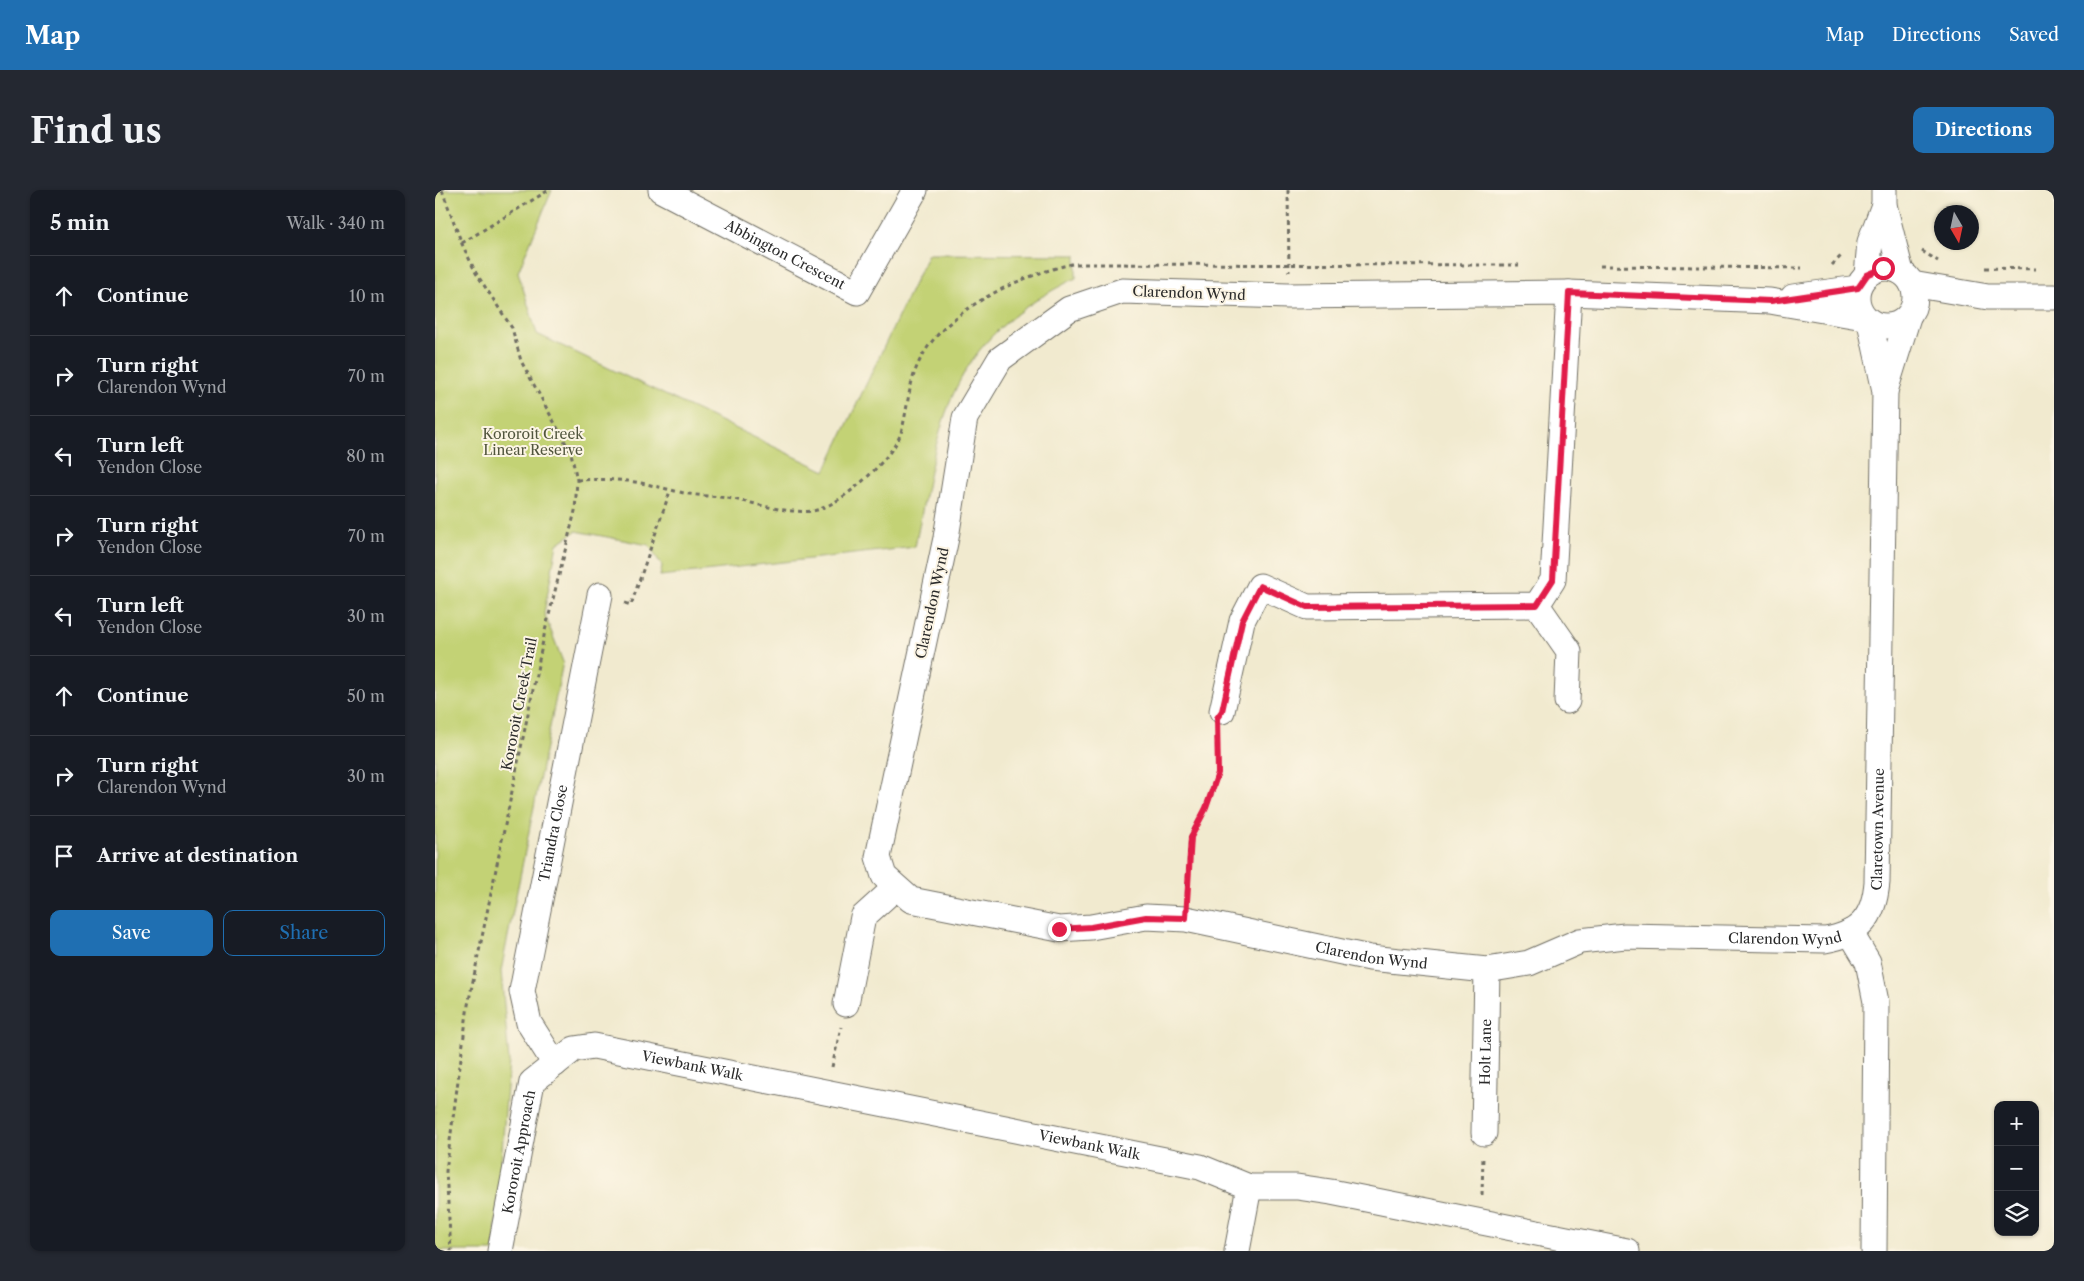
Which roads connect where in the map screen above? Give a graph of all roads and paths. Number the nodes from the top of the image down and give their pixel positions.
1 (442, 190) edge
2 (549, 190) edge
3 (661, 190) edge
4 (915, 190) edge
5 (1288, 190) edge
6 (1884, 197) edge
7 (462, 244) junction
8 (1906, 278) junction
9 (1862, 282) junction
10 (1569, 293) junction
11 (1288, 296) junction
12 (1988, 296) junction
13 (2054, 298) edge
14 (1771, 301) junction
15 (1911, 313) junction
16 (1867, 319) junction
17 (1885, 391) junction
18 (670, 491) dead end
19 (600, 595) joint
20 (1537, 605) junction
21 (1567, 701) dead end
22 (1222, 711) joint
23 (895, 888) junction
24 (1186, 918) junction
25 (1850, 932) junction
26 (1487, 970) junction
27 (846, 1004) joint
28 (555, 1064) junction
29 (827, 1092) junction
30 (1483, 1133) joint
31 (1249, 1187) junction
32 (1481, 1222) junction
33 (451, 1251) edge
34 (500, 1251) edge
35 (1237, 1251) edge
36 (1627, 1251) edge
37 (1874, 1251) edge

1 - 7 path, Kororoit Creek Trail
2 - 7 path
3 - 4 street, Abbington Crescent
5 - 11 path
6 - 8 street
6 - 9 street
7 - 33 path, Kororoit Creek Trail
8 - 9 street
8 - 12 street
8 - 15 street
9 - 14 street, Clarendon Wynd
9 - 16 street
10 - 11 street, Clarendon Wynd
10 - 14 street, Clarendon Wynd
10 - 20 street
11 - 23 street, Clarendon Wynd
12 - 13 street
12 - 15 street
14 - 16 street, Clarendon Wynd
15 - 16 street
15 - 17 street, Claretown Avenue
16 - 17 street, Claretown Avenue
17 - 25 street, Claretown Avenue
18 - 19 path
19 - 28 street, Triandra Close
20 - 21 street
20 - 22 street
22 - 24 path
23 - 24 street, Clarendon Wynd
23 - 27 street
24 - 26 street, Clarendon Wynd
25 - 26 street, Clarendon Wynd
25 - 37 street
26 - 30 street, Holt Lane
27 - 29 path
28 - 29 street, Viewbank Walk
28 - 34 street, Kororoit Approach
29 - 31 street, Viewbank Walk
30 - 32 path
31 - 32 street, Viewbank Walk
31 - 35 street
32 - 36 street, Viewbank Walk

